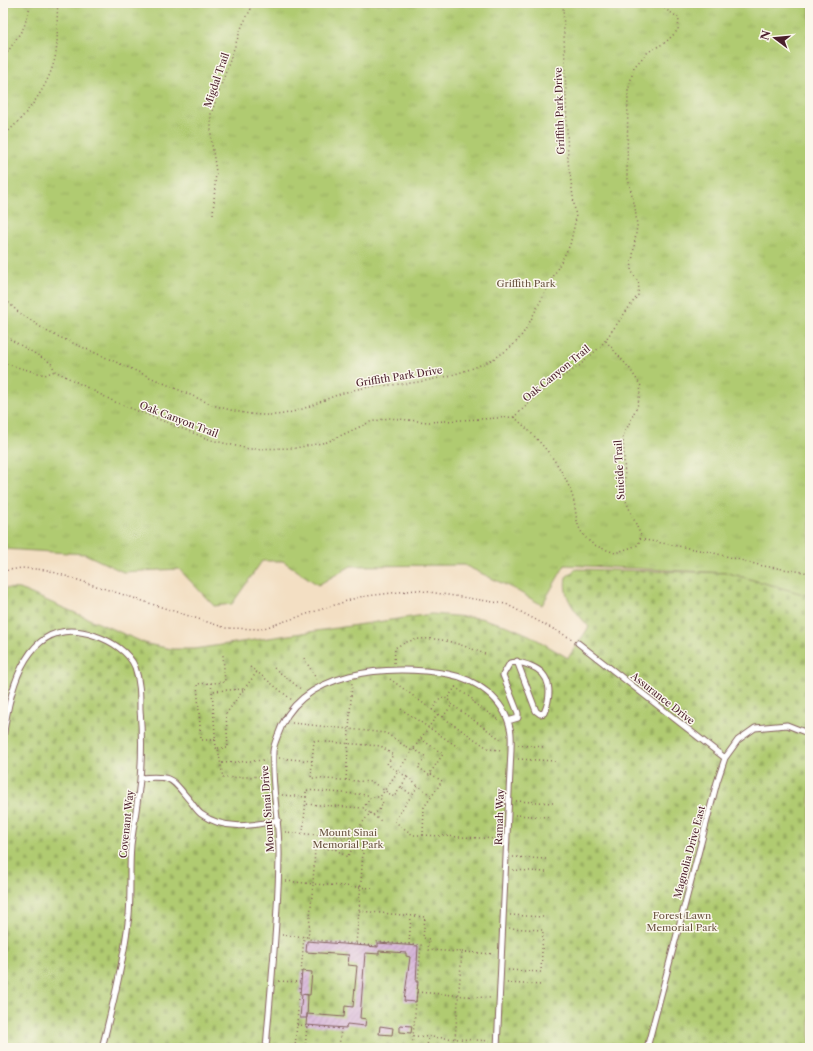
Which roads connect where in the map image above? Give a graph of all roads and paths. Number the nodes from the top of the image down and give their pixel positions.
1 (31, 3) edge
2 (58, 3) edge
3 (254, 3) edge
4 (563, 3) edge
5 (656, 3) edge
6 (3, 59) edge
7 (3, 136) edge
8 (213, 214) dead end
9 (3, 296) edge
10 (3, 335) edge
11 (605, 340) junction
12 (3, 363) edge
13 (55, 371) junction
14 (514, 417) junction
15 (640, 539) junction
16 (3, 571) edge
17 (810, 573) edge
18 (578, 643) joint
19 (485, 654) dead end
20 (223, 655) dead end
21 (304, 658) dead end
22 (517, 661) junction
23 (250, 667) dead end
24 (274, 668) dead end
25 (394, 671) junction
26 (257, 672) junction
27 (381, 672) junction
28 (352, 676) junction
29 (462, 676) junction
30 (211, 683) junction
31 (321, 687) junction
32 (455, 687) junction
33 (244, 689) junction
34 (212, 691) junction
35 (308, 694) junction
36 (448, 699) junction
37 (297, 704) junction
38 (451, 704) junction
39 (401, 709) dead end
40 (432, 710) junction
41 (438, 714) junction
42 (443, 717) junction
43 (508, 721) junction
44 (282, 722) junction
45 (429, 727) junction
46 (349, 729) junction
47 (810, 734) edge
48 (421, 739) junction
49 (3, 740) edge
50 (215, 740) junction
51 (348, 744) junction
52 (458, 747) dead end
53 (544, 747) dead end
54 (218, 748) junction
55 (511, 748) junction
56 (413, 750) junction
57 (725, 758) junction
58 (273, 759) junction
59 (511, 759) junction
60 (312, 761) junction
61 (556, 761) dead end
62 (222, 763) junction
63 (398, 772) junction
64 (430, 773) junction
65 (272, 776) junction
66 (407, 777) junction
67 (140, 778) junction
68 (346, 780) junction
69 (418, 786) junction
70 (401, 787) junction
71 (384, 790) junction
72 (274, 795) junction
73 (368, 795) dead end
74 (412, 795) junction
75 (432, 796) junction
76 (306, 797) junction
77 (380, 797) junction
78 (509, 800) junction
79 (554, 803) dead end
80 (305, 804) junction
81 (363, 808) junction
82 (370, 813) junction
83 (508, 814) junction
84 (373, 815) junction
85 (549, 817) dead end
86 (278, 820) junction
87 (381, 821) dead end
88 (350, 826) dead end
89 (357, 830) junction
90 (280, 832) junction
91 (303, 834) junction
92 (423, 835) junction
93 (344, 837) junction
94 (352, 838) junction
95 (369, 838) dead end
96 (507, 839) junction
97 (355, 845) junction
98 (335, 849) junction
99 (507, 857) junction
100 (547, 859) dead end
101 (506, 870) junction
102 (547, 872) dead end
103 (278, 880) junction
104 (313, 884) junction
105 (361, 887) junction
106 (372, 888) dead end
107 (359, 911) junction
108 (504, 915) junction
109 (411, 916) junction
110 (544, 917) dead end
111 (504, 928) junction
112 (274, 934) junction
113 (304, 936) junction
114 (308, 937) junction
115 (356, 944) junction
116 (409, 944) junction
117 (462, 952) junction
118 (502, 955) junction
119 (501, 969) junction
120 (271, 980) junction
121 (300, 982) junction
122 (501, 983) junction
123 (542, 985) dead end
124 (418, 992) junction
125 (458, 995) junction
126 (500, 999) junction
127 (297, 1025) junction
128 (307, 1026) junction
129 (413, 1036) junction
130 (428, 1037) junction
131 (455, 1039) junction
132 (498, 1042) junction
133 (102, 1048) edge
134 (266, 1048) edge
135 (295, 1048) edge
136 (305, 1048) edge
137 (339, 1048) edge
138 (412, 1048) edge
139 (427, 1048) edge
140 (497, 1048) edge
141 (647, 1048) edge

1 - 6 path
2 - 7 path
3 - 8 path, Migdal Trail
4 - 9 path, Griffith Park Drive
5 - 11 path, Oak Canyon Trail
10 - 13 path, Oak Canyon Trail
11 - 14 path, Oak Canyon Trail
11 - 15 path, Suicide Trail
12 - 13 path
13 - 14 path, Oak Canyon Trail
14 - 15 path
15 - 17 path
16 - 18 path
18 - 57 lane, Assurance Drive
19 - 25 path
20 - 30 path
21 - 31 path
22 - 22 lane
22 - 43 lane
23 - 26 path
24 - 35 path
25 - 27 lane, Mount Sinai Drive
25 - 29 lane, Ramah Way
26 - 33 path
26 - 37 path
27 - 28 lane, Mount Sinai Drive
27 - 40 path
28 - 31 lane, Mount Sinai Drive
28 - 46 path
29 - 32 path
29 - 43 lane, Ramah Way
30 - 34 path
30 - 50 path
31 - 35 lane, Mount Sinai Drive
32 - 36 path
32 - 43 path
33 - 34 path
33 - 54 path
34 - 50 path
35 - 37 lane, Mount Sinai Drive
36 - 38 path
36 - 40 path
37 - 44 lane, Mount Sinai Drive
38 - 42 path
38 - 55 path
39 - 45 path
40 - 41 path
41 - 42 path
41 - 45 path
42 - 55 path
43 - 55 lane, Ramah Way
44 - 46 path
44 - 58 lane, Mount Sinai Drive
45 - 48 path
45 - 52 path
46 - 51 path
46 - 56 path
47 - 57 lane, Magnolia Drive East
48 - 56 path
48 - 64 path
49 - 67 lane, Covenant Way
50 - 54 path
51 - 60 path
51 - 63 path
51 - 68 path
53 - 55 path
54 - 62 path
55 - 59 lane, Ramah Way
56 - 63 path
56 - 64 path
57 - 141 lane, Magnolia Drive East
58 - 60 path
58 - 62 path
58 - 65 lane, Mount Sinai Drive
59 - 61 path
59 - 78 lane, Ramah Way
60 - 68 path
62 - 65 path
63 - 66 path
63 - 71 path
64 - 75 path
65 - 72 lane, Mount Sinai Drive
66 - 69 path
66 - 70 path
67 - 86 lane
67 - 133 lane, Covenant Way
68 - 71 path
69 - 74 path
69 - 75 path
70 - 71 path
70 - 74 path
71 - 77 path
72 - 76 path
72 - 86 lane, Mount Sinai Drive
73 - 76 path
74 - 92 path
75 - 92 path
76 - 80 path
77 - 81 path
77 - 84 path
78 - 79 path
78 - 83 lane, Ramah Way
80 - 81 path
80 - 91 path
81 - 82 path
82 - 84 path
82 - 89 path
83 - 85 path
83 - 96 lane, Ramah Way
84 - 87 path
86 - 90 lane, Mount Sinai Drive
88 - 89 path
89 - 94 path
89 - 95 path
90 - 91 path
90 - 103 lane, Mount Sinai Drive
91 - 93 path
92 - 96 path
93 - 94 path
93 - 98 path
94 - 97 path
96 - 99 lane, Ramah Way
97 - 98 path
97 - 105 path
98 - 104 path
99 - 100 path
99 - 101 lane, Ramah Way
101 - 102 path
101 - 108 lane, Ramah Way
103 - 104 path
103 - 112 lane, Mount Sinai Drive
104 - 105 path
104 - 114 path
105 - 106 path
105 - 107 path
107 - 109 path
107 - 115 path
108 - 110 path
108 - 111 lane, Ramah Way
109 - 116 path
109 - 117 path
111 - 118 lane, Ramah Way
111 - 119 path
112 - 113 path
112 - 120 lane, Mount Sinai Drive
113 - 114 path
113 - 121 path
114 - 115 path
115 - 116 path
116 - 124 path
117 - 118 path
117 - 125 path
118 - 119 lane, Ramah Way
119 - 122 lane, Ramah Way
120 - 121 path
120 - 134 lane, Mount Sinai Drive
121 - 127 path
122 - 123 path
122 - 126 lane, Ramah Way
124 - 125 path
124 - 129 path
125 - 126 path
125 - 131 path
126 - 132 lane, Ramah Way
127 - 128 path
127 - 135 path
128 - 136 path
128 - 137 path
129 - 130 path
129 - 138 path
130 - 131 path
130 - 139 path
131 - 132 path
132 - 140 lane, Ramah Way

